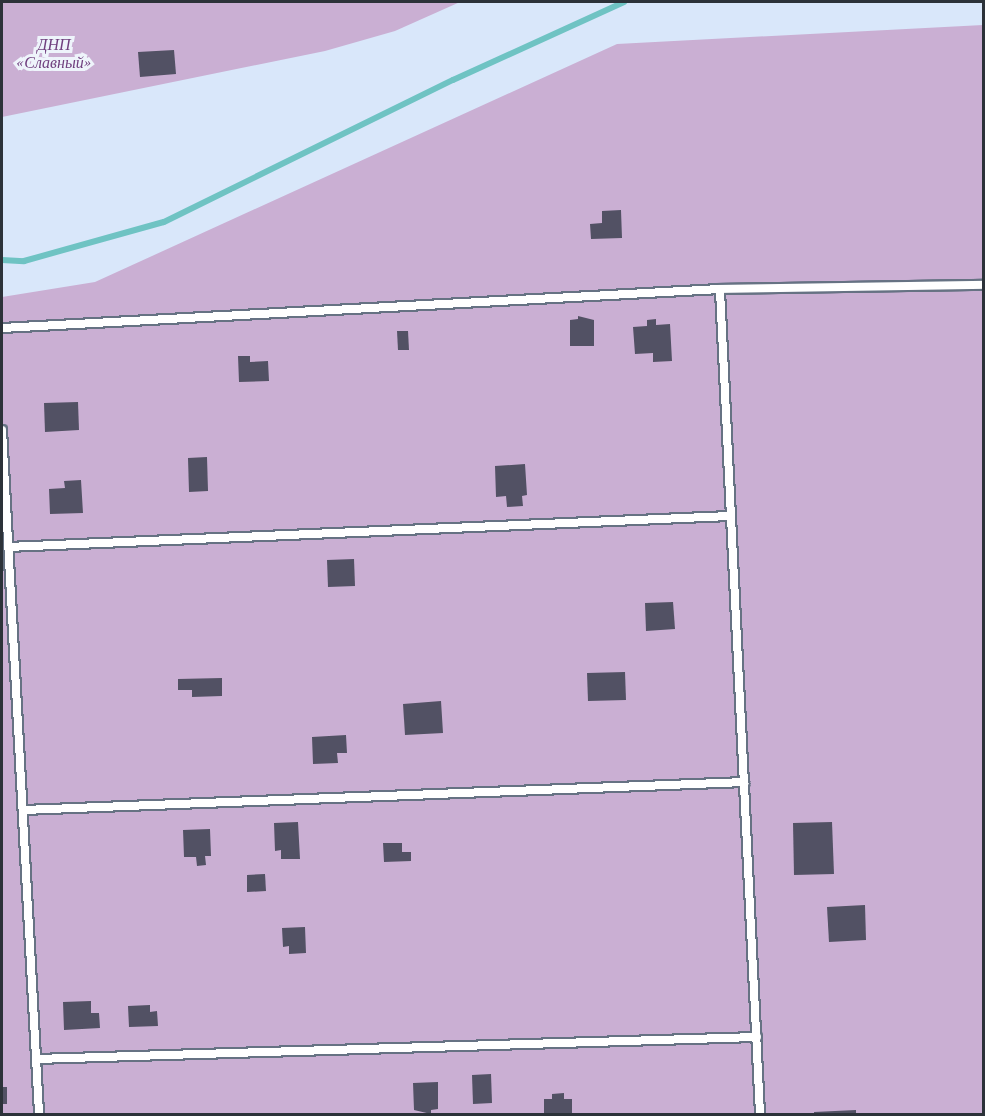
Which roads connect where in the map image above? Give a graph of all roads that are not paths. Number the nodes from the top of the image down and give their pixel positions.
1 (984, 285) edge
2 (720, 289) junction
3 (2, 328) edge
4 (2, 429) edge
5 (731, 516) junction
6 (8, 547) junction
7 (744, 782) junction
8 (22, 810) junction
9 (757, 1037) junction
10 (36, 1059) junction
11 (39, 1114) edge
12 (760, 1114) edge

1 - 2 lane
2 - 3 lane
2 - 5 lane
4 - 6 lane
5 - 6 lane
5 - 7 lane
6 - 8 lane
7 - 8 lane
7 - 9 lane
8 - 10 lane
9 - 10 lane
9 - 12 lane
10 - 11 lane

